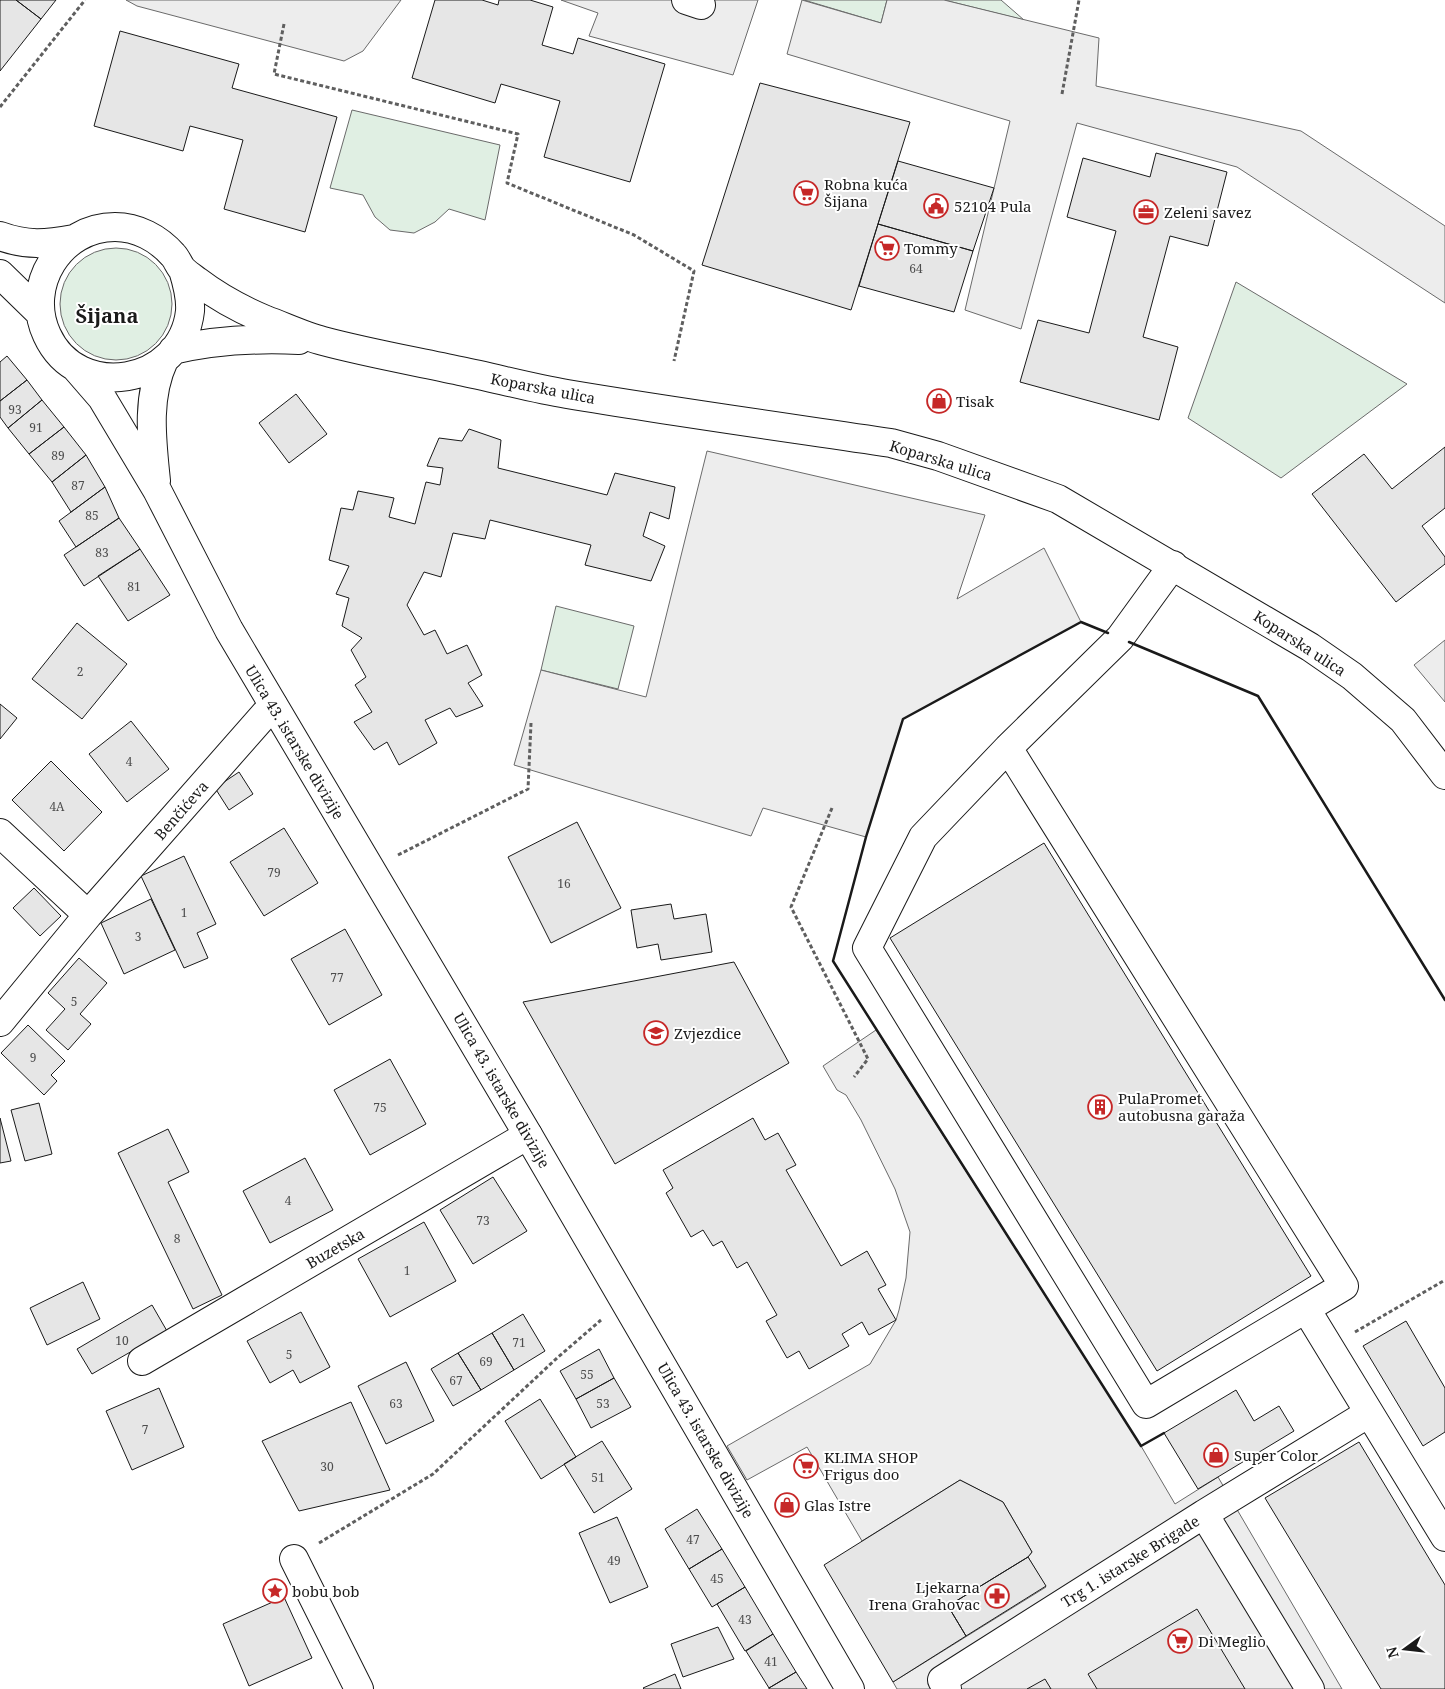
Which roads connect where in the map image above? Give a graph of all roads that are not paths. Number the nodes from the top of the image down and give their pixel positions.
1 (0, 236) edge
2 (74, 239) junction
3 (183, 270) junction
4 (0, 274) edge
5 (40, 313) junction
6 (320, 341) junction
7 (168, 355) junction
8 (75, 367) junction
9 (157, 490) junction
10 (1173, 565) junction
11 (273, 705) junction
12 (1008, 748) junction
13 (1445, 775) edge
14 (0, 833) edge
15 (88, 915) junction
16 (0, 1022) edge
17 (528, 1135) junction
18 (1306, 1309) junction
19 (142, 1361) dead end
20 (1369, 1413) junction
21 (1204, 1514) junction
22 (1445, 1536) edge
23 (294, 1559) road end
24 (360, 1689) edge
25 (850, 1689) edge
26 (947, 1689) edge
27 (1310, 1689) edge

1 - 2 main road
2 - 3 main road
2 - 5 main road
3 - 6 main road, Koparska ulica
3 - 7 main road
4 - 5 main road
5 - 8 main road
6 - 7 main road, Koparska ulica
6 - 10 main road, Koparska ulica
7 - 8 main road
7 - 9 main road, Ulica 43. istarske divizije
8 - 9 main road, Ulica 43. istarske divizije
9 - 11 main road, Ulica 43. istarske divizije
10 - 12 main road
10 - 13 main road, Koparska ulica
11 - 15 main road, Benčićeva
11 - 17 main road, Ulica 43. istarske divizije
12 - 18 main road
12 - 18 main road
14 - 15 main road
15 - 16 main road, Benčićeva
17 - 19 main road, Buzetska
17 - 25 main road, Ulica 43. istarske divizije
18 - 20 main road
20 - 21 main road
20 - 22 main road
21 - 26 main road, Trg 1. istarske Brigade
21 - 27 main road, Trg 1. istarske Brigade
23 - 24 main road

